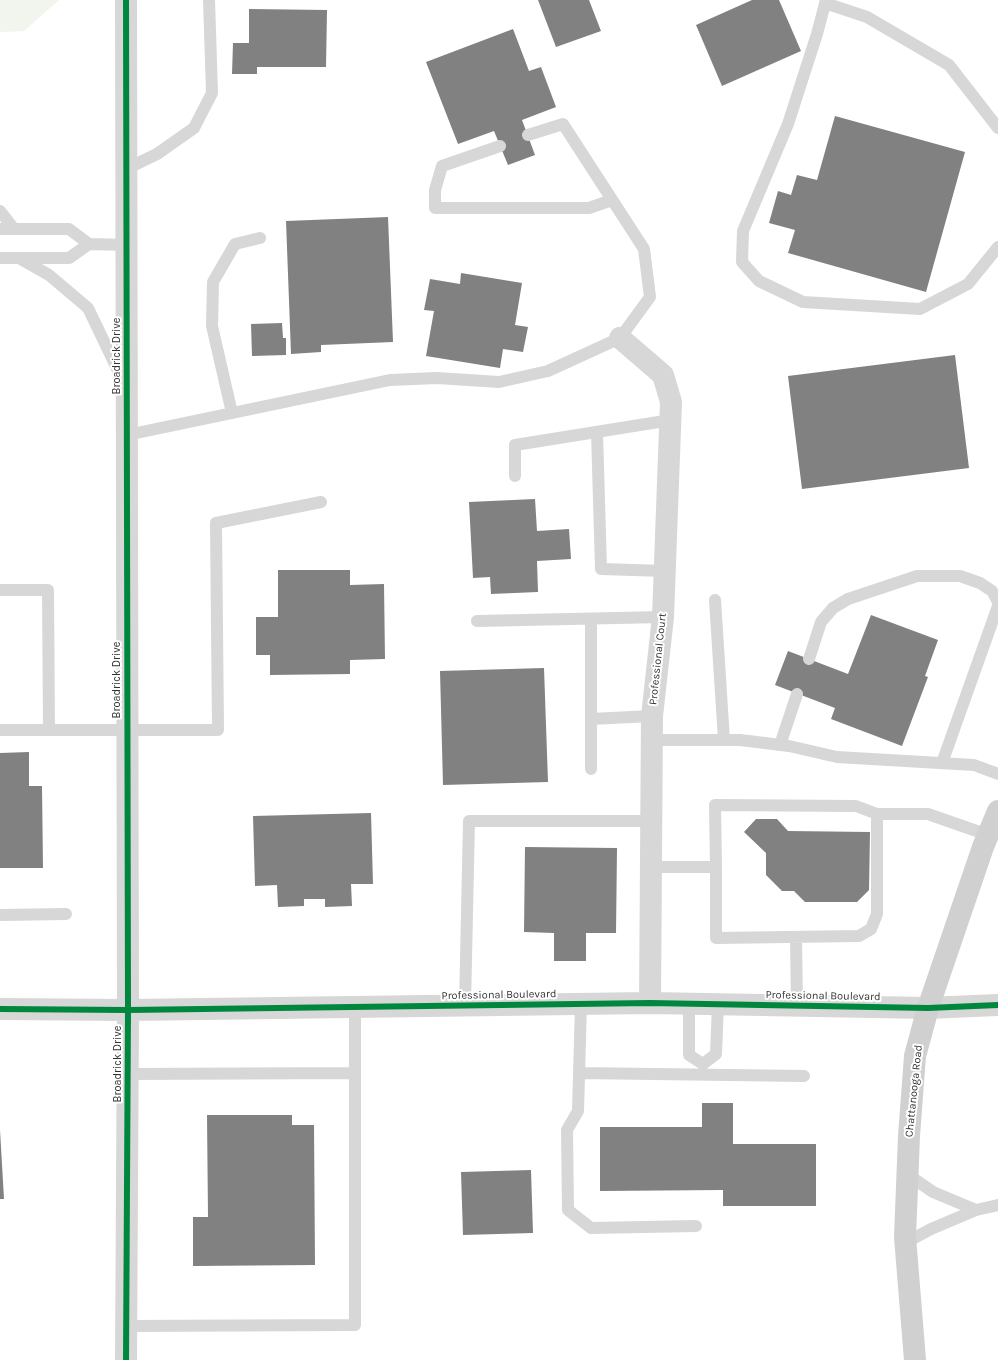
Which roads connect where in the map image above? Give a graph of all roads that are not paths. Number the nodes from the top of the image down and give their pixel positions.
1 (126, 0) edge
2 (209, 0) edge
3 (826, 1) edge
4 (998, 128) edge
5 (528, 135) dead end
6 (500, 146) dead end
7 (126, 170) junction
8 (612, 200) junction
9 (0, 211) edge
10 (0, 229) edge
11 (14, 229) junction
12 (260, 238) dead end
13 (89, 244) junction
14 (126, 245) junction
15 (998, 246) edge
16 (0, 258) edge
17 (19, 258) junction
18 (620, 338) junction
19 (126, 390) junction
20 (232, 413) junction
21 (670, 420) junction
22 (597, 432) junction
23 (126, 435) junction
24 (515, 476) dead end
25 (321, 502) dead end
26 (665, 571) junction
27 (0, 590) edge
28 (715, 600) dead end
29 (998, 602) edge
30 (998, 606) edge
31 (663, 617) junction
32 (591, 619) junction
33 (477, 621) dead end
34 (809, 659) dead end
35 (797, 694) dead end
36 (652, 716) junction
37 (591, 720) junction
38 (0, 730) edge
39 (49, 730) junction
40 (128, 730) junction
41 (652, 740) junction
42 (724, 740) junction
43 (780, 745) junction
44 (942, 763) junction
45 (591, 768) dead end
46 (998, 774) edge
47 (998, 811) edge
48 (877, 814) junction
49 (651, 821) junction
50 (988, 835) junction
51 (651, 867) junction
52 (716, 867) junction
53 (0, 914) edge
54 (66, 914) dead end
55 (796, 937) junction
56 (650, 1003) junction
57 (581, 1004) junction
58 (689, 1004) junction
59 (718, 1004) junction
60 (465, 1005) junction
61 (797, 1005) junction
62 (998, 1005) edge
63 (355, 1007) junction
64 (928, 1008) junction
65 (0, 1009) edge
66 (128, 1010) junction
67 (703, 1069) junction
68 (355, 1073) junction
69 (579, 1073) junction
70 (128, 1074) junction
71 (804, 1076) dead end
72 (907, 1174) junction
73 (998, 1205) edge
74 (976, 1210) junction
75 (696, 1226) dead end
76 (905, 1243) junction
77 (126, 1326) junction
78 (126, 1360) edge
79 (915, 1360) edge

1 - 7 street, Broadrick Drive
2 - 7 lane
3 - 4 lane
3 - 15 lane
5 - 8 lane
6 - 8 lane
7 - 14 street, Broadrick Drive
8 - 18 lane
9 - 11 lane
10 - 11 lane
11 - 13 lane
12 - 20 lane
13 - 14 lane
13 - 17 lane
14 - 19 street, Broadrick Drive
16 - 17 lane
17 - 19 lane
18 - 20 lane
18 - 21 street, Professional Court
19 - 23 street, Broadrick Drive
20 - 23 lane
21 - 22 lane
21 - 26 street, Professional Court
22 - 24 lane
22 - 26 lane
23 - 40 street, Broadrick Drive
25 - 40 lane
26 - 31 street, Professional Court
27 - 39 lane
28 - 42 lane
29 - 34 lane
30 - 44 lane
31 - 32 lane
31 - 36 street, Professional Court
32 - 33 lane
32 - 37 lane
35 - 43 lane
36 - 37 lane
36 - 41 street, Professional Court
37 - 45 lane
38 - 39 lane
39 - 40 lane
40 - 66 street, Broadrick Drive
41 - 42 lane
41 - 49 street, Professional Court
42 - 43 lane
43 - 44 lane
44 - 46 lane
47 - 50 main road, Chattanooga Road
48 - 50 lane
48 - 52 lane
48 - 55 lane
49 - 51 street, Professional Court
49 - 60 lane
50 - 64 main road, Chattanooga Road
51 - 52 lane
51 - 56 street, Professional Court
52 - 55 lane
53 - 54 lane
55 - 61 lane
56 - 57 street, Professional Boulevard
56 - 58 street, Professional Boulevard
57 - 60 street, Professional Boulevard
57 - 69 lane
58 - 59 street, Professional Boulevard
58 - 67 lane
59 - 61 street, Professional Boulevard
59 - 67 lane
60 - 63 street, Professional Boulevard
61 - 64 street, Professional Boulevard
62 - 64 street, Professional Boulevard
63 - 66 street, Professional Boulevard
63 - 68 lane
64 - 72 main road, Chattanooga Road
65 - 66 street, Professional Boulevard
66 - 70 street, Broadrick Drive
67 - 69 lane
67 - 71 lane
68 - 70 lane
68 - 77 lane
69 - 75 lane
70 - 77 street, Broadrick Drive
72 - 74 lane
72 - 76 main road, Chattanooga Road
73 - 74 lane
74 - 76 lane
76 - 79 main road, Chattanooga Road
77 - 78 street, Broadrick Drive

